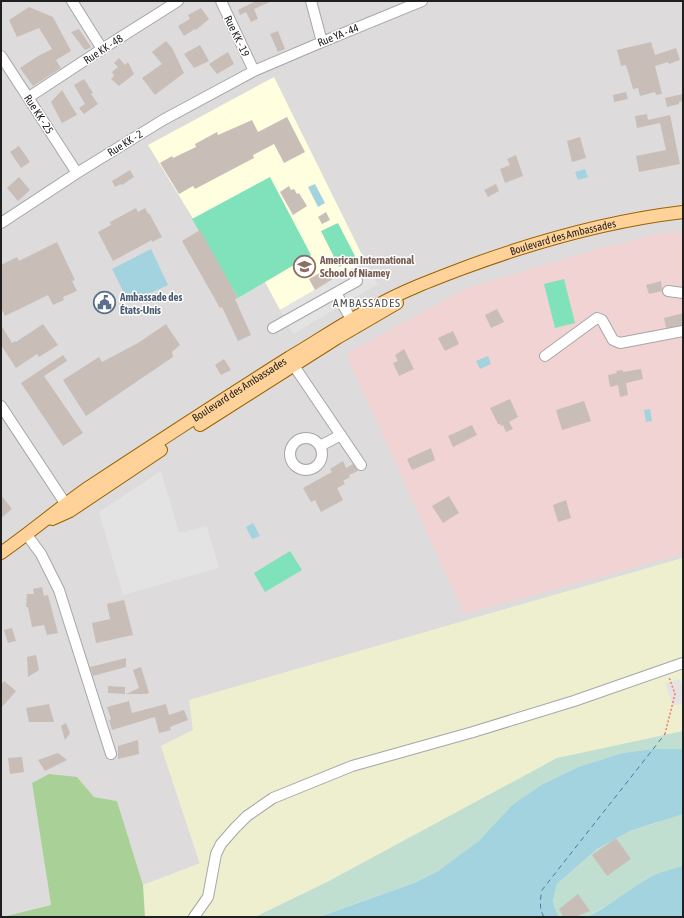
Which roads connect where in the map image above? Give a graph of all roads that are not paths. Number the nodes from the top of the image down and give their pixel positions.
1 (72, 1) edge
2 (178, 1) edge
3 (220, 1) edge
4 (311, 1) edge
5 (422, 1) edge
6 (322, 42) junction
7 (102, 49) junction
8 (1, 56) edge
9 (254, 71) junction
10 (28, 97) junction
11 (77, 173) junction
12 (683, 212) edge
13 (2, 222) edge
14 (447, 274) junction
15 (357, 281) dead end
16 (668, 291) dead end
17 (683, 292) edge
18 (336, 293) junction
19 (351, 319) junction
20 (273, 328) dead end
21 (683, 331) edge
22 (545, 356) dead end
23 (291, 362) junction
24 (1, 406) edge
25 (341, 435) junction
26 (320, 446) dead end
27 (361, 465) dead end
28 (65, 503) junction
29 (41, 523) junction
30 (27, 535) junction
31 (1, 553) edge
32 (683, 663) edge
33 (111, 754) dead end
34 (194, 917) edge

1 - 7 street
2 - 7 street, Rue KK - 48
3 - 9 street, Rue KK - 19
4 - 6 street
5 - 6 street, Rue YA - 44
6 - 9 street, Rue YA - 44
7 - 10 street, Rue KK - 48
8 - 10 street, Rue KK - 25
9 - 11 street, Rue KK - 2
10 - 11 street, Rue KK - 25
11 - 13 street, Rue KK - 2
12 - 14 main road, Boulevard des Ambassades
14 - 19 main road, Boulevard des Ambassades
14 - 23 main road, Boulevard des Ambassades
15 - 18 street
16 - 17 street
18 - 19 street
18 - 20 street
19 - 23 main road, Boulevard des Ambassades
21 - 22 street
23 - 25 street
23 - 28 main road, Boulevard des Ambassades
23 - 29 main road, Boulevard des Ambassades
24 - 28 street
25 - 26 street
25 - 27 street
28 - 29 main road, Boulevard des Ambassades
29 - 30 main road, Boulevard des Ambassades
30 - 31 main road, Boulevard des Ambassades
30 - 33 street
32 - 34 street

